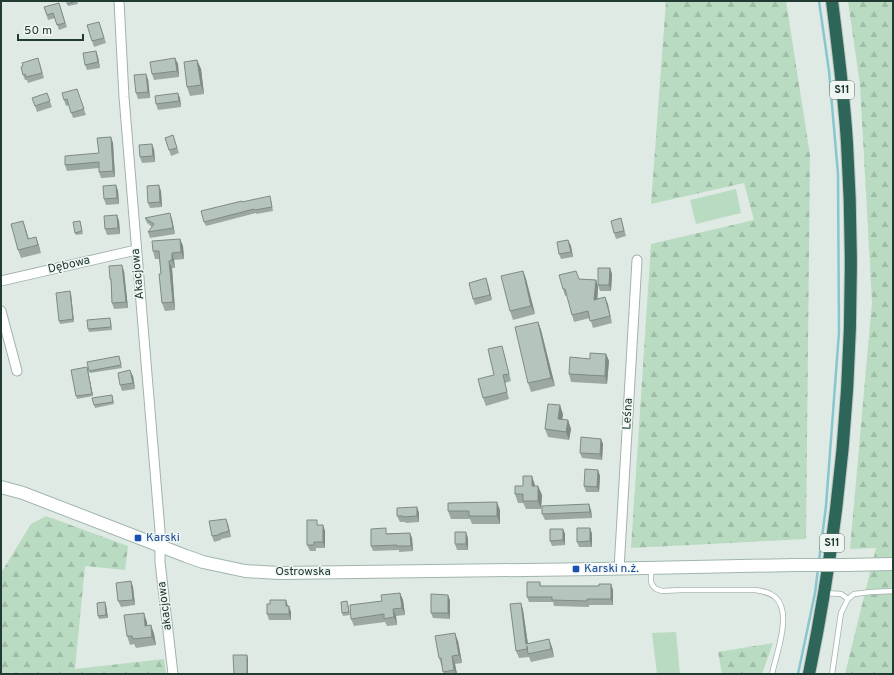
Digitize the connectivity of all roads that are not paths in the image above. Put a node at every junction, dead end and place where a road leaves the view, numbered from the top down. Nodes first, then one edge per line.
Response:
1 (119, 1) edge
2 (832, 1) edge
3 (136, 250) junction
4 (637, 260) dead end
5 (1, 281) edge
6 (1, 311) edge
7 (17, 371) dead end
8 (1, 487) edge
9 (160, 547) junction
10 (893, 564) edge
11 (651, 568) junction
12 (619, 569) junction
13 (893, 591) edge
14 (824, 593) junction
15 (848, 599) junction
16 (172, 670) edge
17 (772, 674) edge
18 (809, 674) edge
19 (832, 674) edge

1 - 3 street, Akacjowa
2 - 14 highway, S11
3 - 5 street, Dębowa
3 - 9 street, Akacjowa
4 - 12 street, Leśna
6 - 7 street
8 - 9 street, Ostrowska
9 - 12 street, Ostrowska
9 - 16 street, akacjowa
10 - 11 street, Ostrowska, bridge
11 - 12 street, Ostrowska
11 - 17 lane
13 - 15 lane
14 - 15 lane
14 - 18 highway, S11
15 - 19 lane

